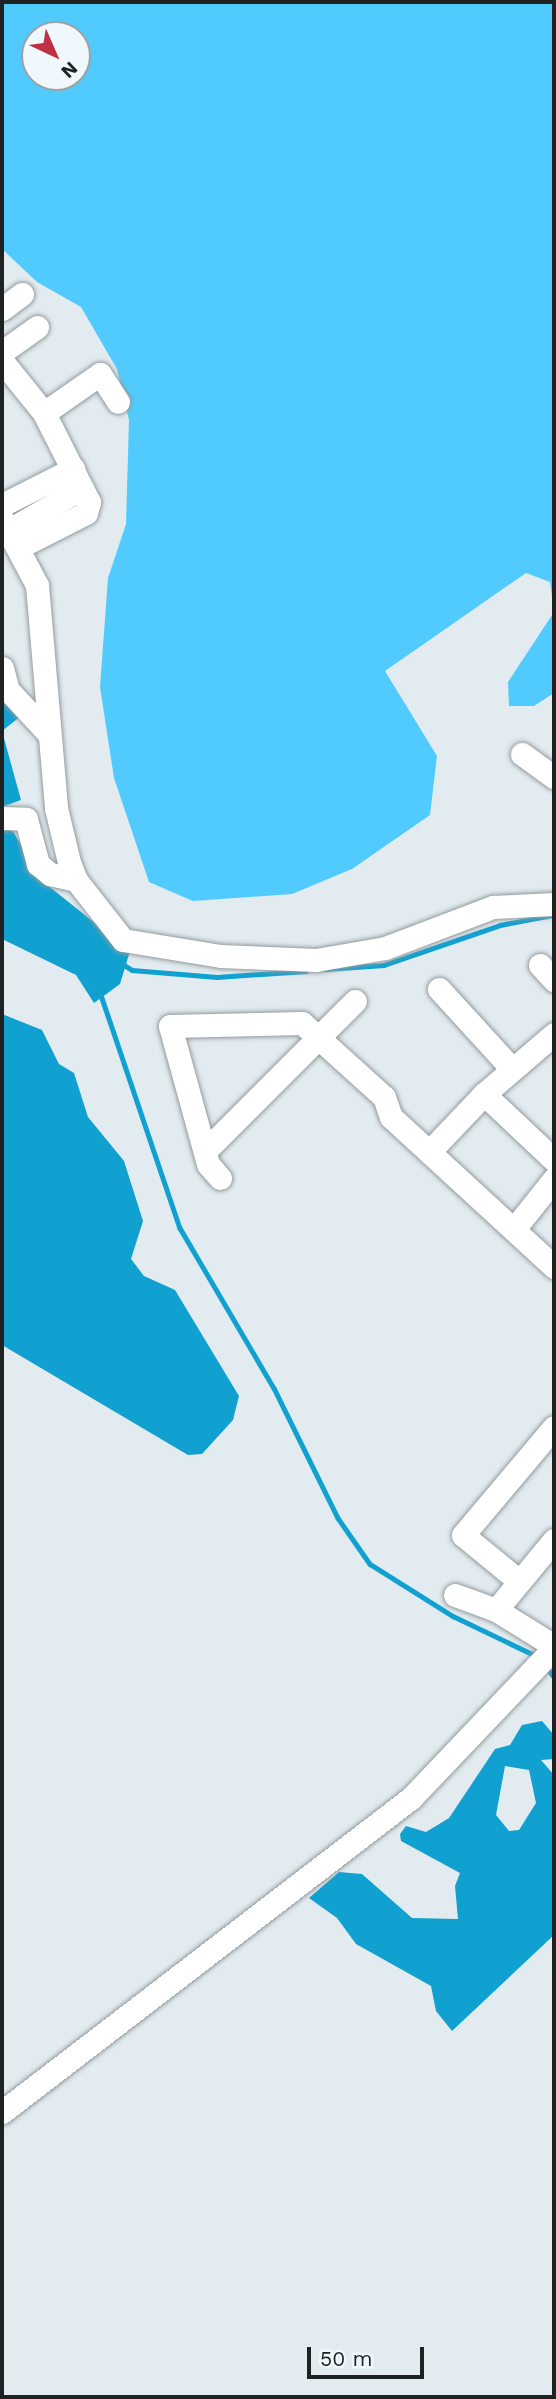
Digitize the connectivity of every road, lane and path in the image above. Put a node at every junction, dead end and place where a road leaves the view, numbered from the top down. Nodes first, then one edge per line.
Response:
1 (23, 294) dead end
2 (2, 309) edge
3 (37, 327) dead end
4 (2, 352) edge
5 (2, 360) edge
6 (118, 402) dead end
7 (44, 413) junction
8 (77, 479) junction
9 (2, 505) edge
10 (10, 532) edge
11 (2, 668) edge
12 (49, 734) junction
13 (522, 754) dead end
14 (554, 777) edge
15 (6, 816) edge
16 (76, 880) junction
17 (554, 904) edge
18 (439, 989) dead end
19 (355, 1001) dead end
20 (554, 1034) edge
21 (320, 1039) junction
22 (512, 1069) junction
23 (484, 1094) junction
24 (205, 1152) junction
25 (429, 1152) junction
26 (554, 1160) edge
27 (220, 1178) dead end
28 (554, 1179) edge
29 (514, 1229) junction
30 (554, 1267) edge
31 (554, 1427) edge
32 (554, 1540) edge
33 (519, 1581) junction
34 (456, 1595) dead end
35 (496, 1610) junction
36 (547, 1654) edge
37 (2, 2112) edge

1 - 2 street
3 - 4 street
5 - 7 street
6 - 7 street
7 - 8 street
8 - 9 street
8 - 10 street
10 - 12 street
11 - 12 street
12 - 16 street
13 - 14 street
15 - 16 street
16 - 17 street
18 - 22 street
19 - 21 street
20 - 22 street
21 - 24 street
21 - 24 street
21 - 25 street
22 - 23 street
23 - 25 street
23 - 26 street
24 - 27 street
25 - 29 street
28 - 29 street
29 - 30 street
31 - 33 street
32 - 33 street
33 - 35 street
34 - 35 street
35 - 36 street
36 - 37 street

